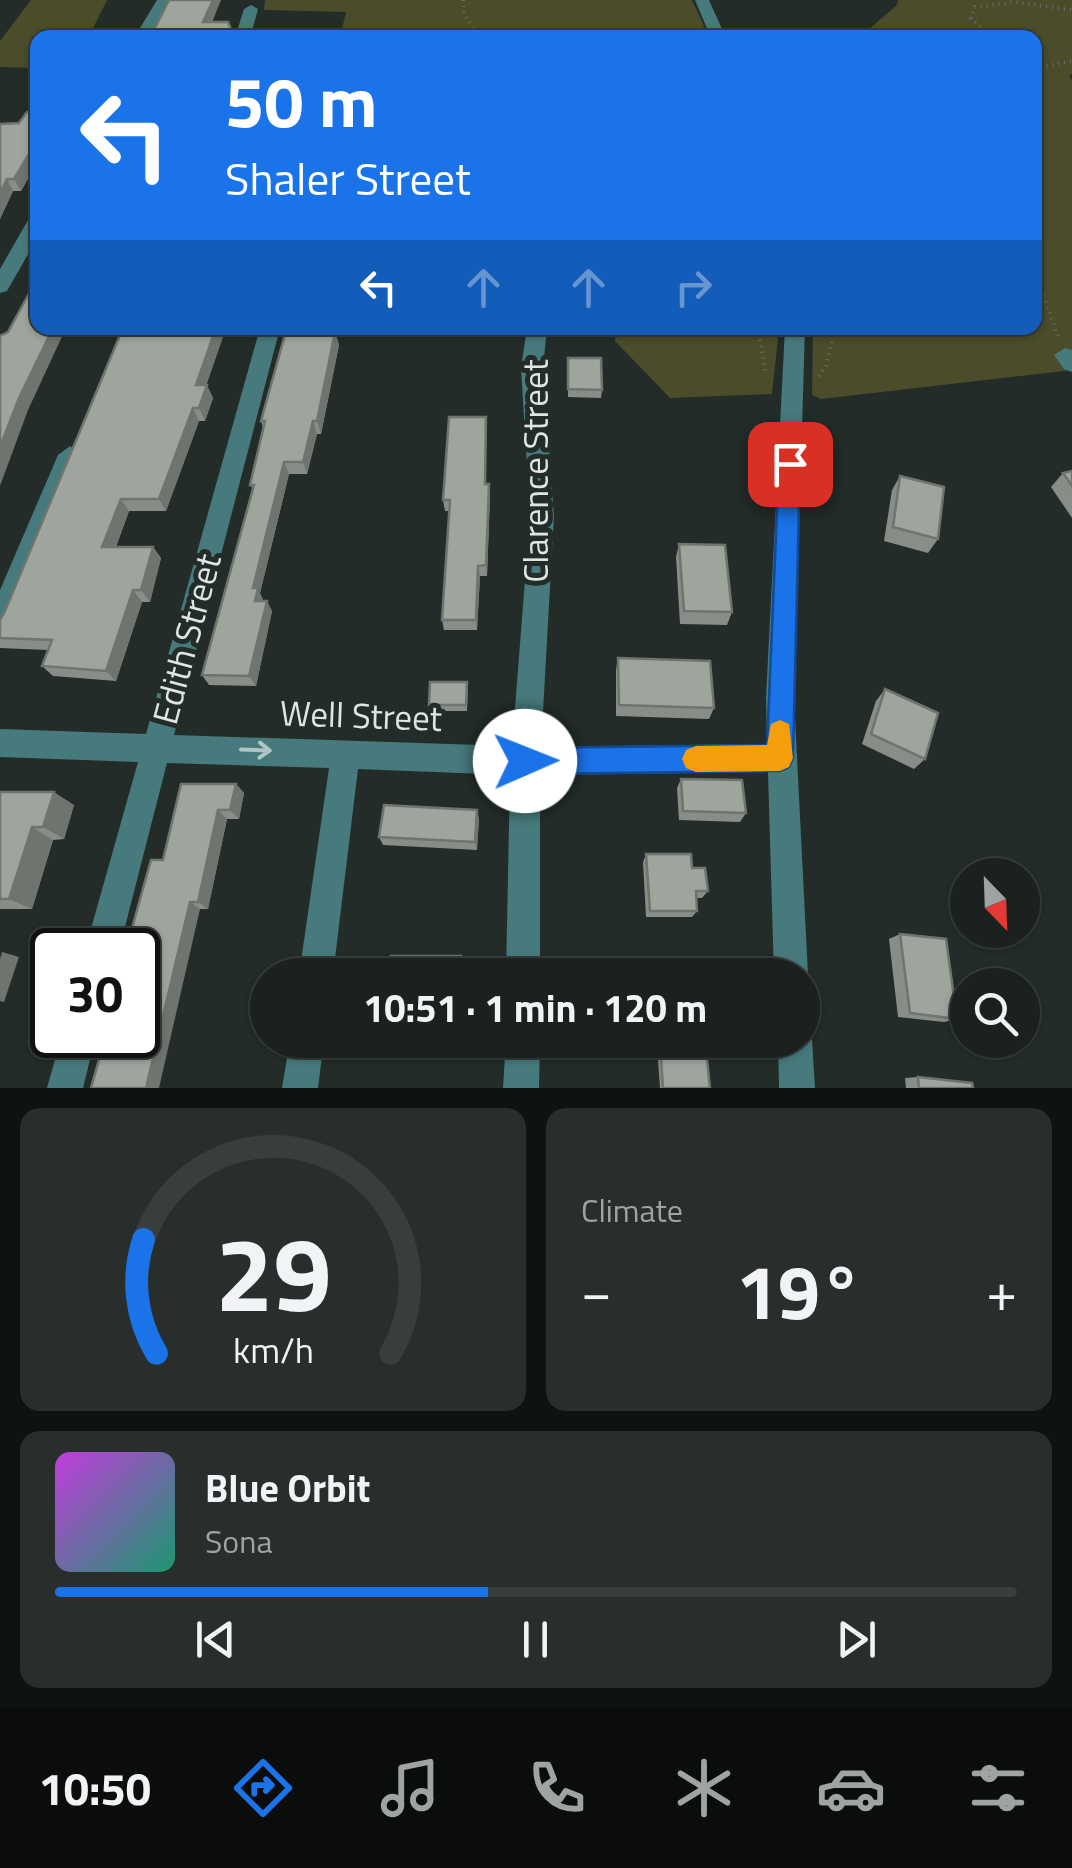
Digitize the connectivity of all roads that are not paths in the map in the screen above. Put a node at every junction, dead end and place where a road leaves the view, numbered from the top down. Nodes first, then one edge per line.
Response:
1 (164, 0) edge
2 (702, 0) edge
3 (252, 9) dead end
4 (146, 30) edge
5 (245, 30) edge
6 (715, 30) edge
7 (30, 232) edge
8 (0, 286) edge
9 (268, 335) edge
10 (536, 335) edge
11 (795, 335) edge
12 (78, 438) edge
13 (0, 620) edge
14 (0, 743) edge
15 (158, 747) junction
16 (346, 752) junction
17 (780, 758) junction
18 (525, 761) junction
19 (108, 928) edge
20 (318, 958) edge
21 (523, 958) edge
22 (790, 958) edge
23 (72, 1058) edge
24 (304, 1058) edge
25 (522, 1058) edge
26 (796, 1058) edge
27 (64, 1088) edge
28 (300, 1088) edge
29 (522, 1088) edge
30 (797, 1088) edge

1 - 4 street
2 - 6 street
3 - 5 street
7 - 8 street
9 - 15 street, Edith Street
10 - 18 street, Clarence Street
11 - 17 street
12 - 13 street
14 - 15 street, Well Street
15 -> 16 street, Well Street
15 - 19 street, Edith Street
16 - 18 street, Well Street
16 - 20 street
17 - 18 street, Well Street
17 - 22 street
18 - 21 street, Clarence Street
23 - 27 street
24 - 28 street
25 - 29 street
26 - 30 street

